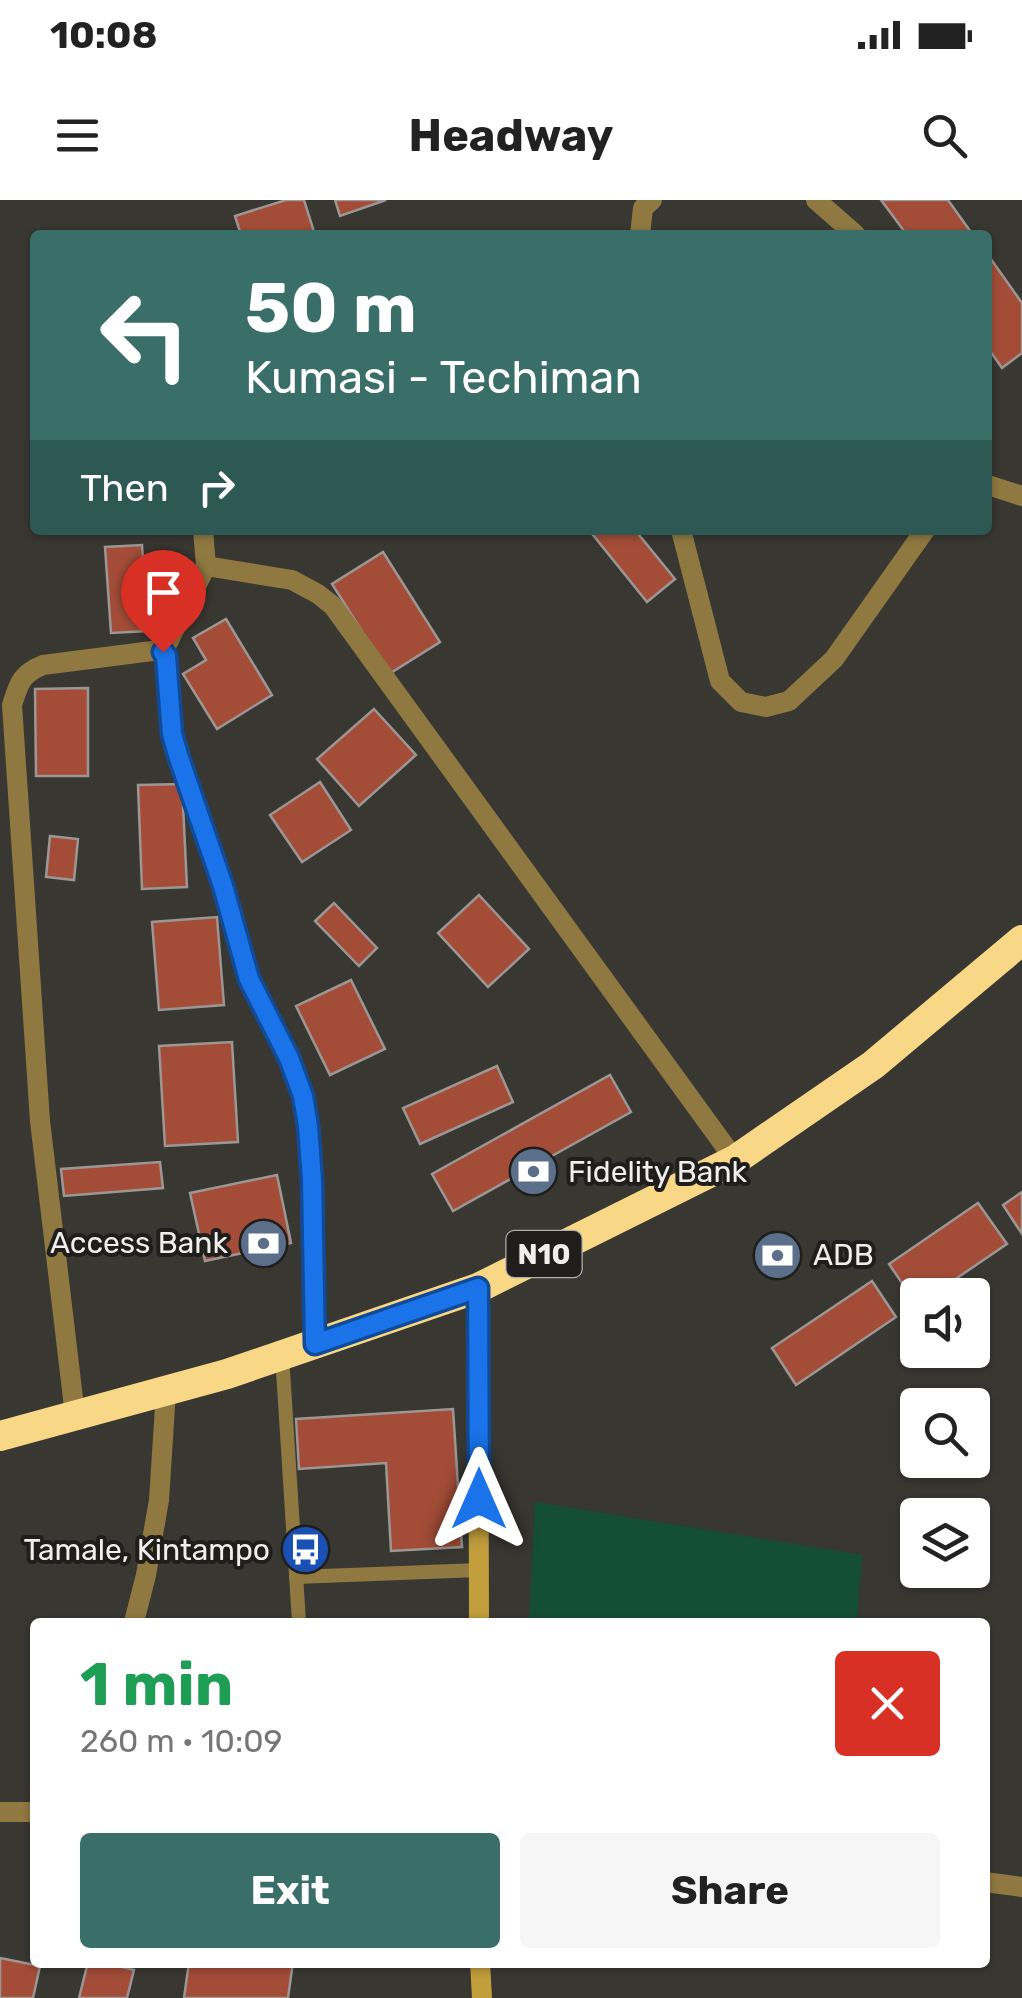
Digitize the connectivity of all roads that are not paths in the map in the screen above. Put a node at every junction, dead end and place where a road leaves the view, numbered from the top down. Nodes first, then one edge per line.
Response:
1 (652, 200) edge
2 (816, 200) edge
3 (641, 230) edge
4 (850, 230) edge
5 (992, 486) edge
6 (1022, 496) edge
7 (203, 535) edge
8 (682, 535) edge
9 (921, 535) edge
10 (206, 566) junction
11 (163, 652) junction
12 (1022, 940) edge
13 (735, 1160) junction
14 (478, 1288) junction
15 (315, 1344) junction
16 (282, 1355) junction
17 (166, 1391) junction
18 (74, 1416) junction
19 (0, 1436) edge
20 (479, 1570) junction
21 (296, 1577) junction
22 (135, 1618) edge
23 (299, 1618) edge
24 (479, 1618) edge
25 (0, 1812) edge
26 (30, 1812) edge
27 (990, 1883) edge
28 (1022, 1887) edge
29 (480, 1968) edge
30 (482, 1998) edge

1 - 3 street
2 - 4 street
5 - 6 street
7 - 10 street
8 - 9 street
10 - 11 street
10 - 13 street
11 - 15 street
11 - 18 street
12 - 13 highway, N10
13 - 14 highway, N10
14 - 15 highway, N10
14 - 20 street
15 - 16 highway, N10
16 - 17 highway, N10
16 - 21 lane
17 - 18 highway, N10
17 - 22 street
18 - 19 highway, N10
20 - 21 lane
20 - 24 street
21 - 23 lane
25 - 26 street
27 - 28 street
29 - 30 street

